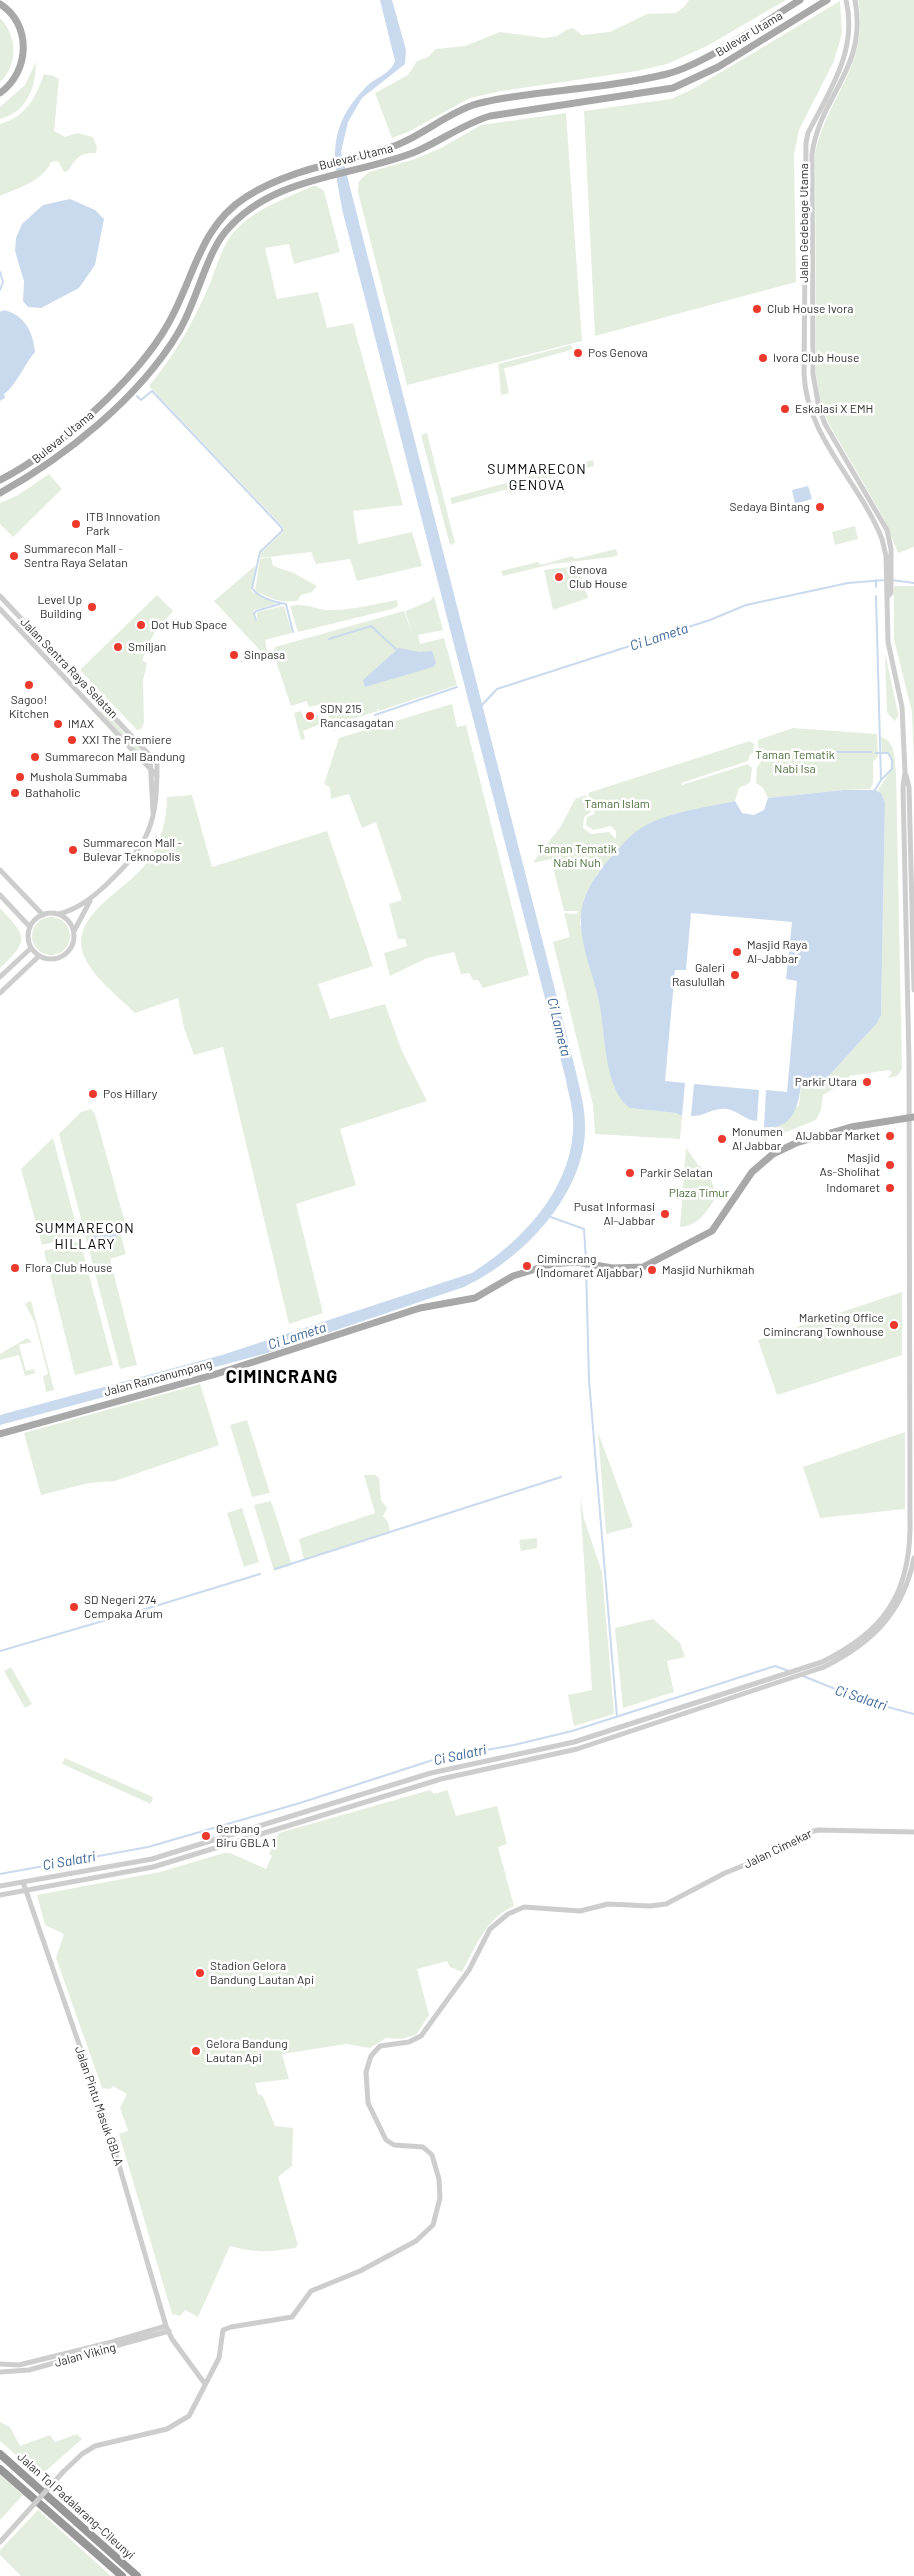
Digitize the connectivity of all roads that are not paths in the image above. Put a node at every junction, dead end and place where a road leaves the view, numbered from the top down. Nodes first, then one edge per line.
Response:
1 (800, 0) edge
2 (827, 0) edge
3 (846, 0) edge
4 (855, 0) edge
5 (1, 3) edge
6 (711, 54) junction
7 (718, 66) junction
8 (0, 93) edge
9 (430, 129) junction
10 (436, 142) junction
11 (804, 154) junction
12 (812, 154) junction
13 (243, 199) junction
14 (250, 209) junction
15 (181, 298) junction
16 (193, 305) junction
17 (804, 338) junction
18 (812, 338) junction
19 (126, 378) junction
20 (136, 388) junction
21 (0, 480) edge
22 (0, 493) edge
23 (867, 496) junction
24 (861, 500) junction
25 (882, 538) junction
26 (889, 538) junction
27 (888, 555) junction
28 (0, 596) edge
29 (0, 609) edge
30 (150, 755) junction
31 (150, 769) junction
32 (905, 772) junction
33 (157, 776) junction
34 (153, 812) junction
35 (0, 870) edge
36 (0, 895) edge
37 (92, 898) junction
38 (59, 914) junction
39 (43, 915) junction
40 (30, 927) junction
41 (74, 932) junction
42 (31, 948) junction
43 (39, 956) junction
44 (0, 977) edge
45 (914, 990) edge
46 (0, 993) edge
47 (912, 1117) edge
48 (0, 1434) edge
49 (912, 1446) edge
50 (914, 1558) edge
51 (789, 1675) junction
52 (914, 1832) edge
53 (23, 1882) junction
54 (0, 1886) edge
55 (26, 1891) junction
56 (0, 1895) edge
57 (168, 2328) junction
58 (0, 2364) edge
59 (0, 2372) edge
60 (205, 2384) junction
61 (0, 2454) edge
62 (0, 2469) edge
63 (0, 2542) edge
64 (122, 2576) edge
65 (137, 2576) edge

1 - 6 main road, Bulevar Utama
2 - 7 main road, Bulevar Utama
3 - 11 street, Jalan Gedebage Utama
4 - 12 street, Jalan Gedebage Utama
5 - 8 main road
6 - 7 main road
6 - 9 main road, Bulevar Utama
7 - 10 main road, Bulevar Utama
9 - 10 main road
9 - 13 main road, Bulevar Utama
10 - 14 main road, Bulevar Utama
11 - 12 street
11 - 17 street, Jalan Gedebage Utama
12 - 18 street, Jalan Gedebage Utama
13 - 14 main road
13 - 15 main road, Bulevar Utama
14 - 16 main road, Bulevar Utama
15 - 16 main road
15 - 19 main road, Bulevar Utama
16 - 20 main road, Bulevar Utama
17 - 18 street
17 - 24 street, Jalan Gedebage Utama
18 - 23 street, Jalan Gedebage Utama
19 - 20 main road
19 - 21 main road, Bulevar Utama
20 - 22 main road, Bulevar Utama
23 - 24 street
23 - 26 street, Jalan Gedebage Utama
24 - 25 street, Jalan Gedebage Utama
25 - 26 street
25 - 27 street, Jalan Gedebage Utama
26 - 27 street, Jalan Gedebage Utama
27 - 32 street
28 - 30 street, Jalan Sentra Raya Selatan
29 - 31 street, Jalan Sentra Raya Selatan
30 - 31 street
30 - 33 street, Jalan Sentra Raya Selatan
31 - 33 street, Jalan Sentra Raya Selatan
31 - 34 street
32 - 45 street
32 - 47 street
33 - 34 street
34 - 37 street
35 - 39 street
36 - 40 street
37 - 38 street
37 - 41 street
38 - 39 street
38 - 41 street
39 - 40 street
40 - 42 street
41 - 43 street
42 - 43 street
42 - 44 street
43 - 46 street
47 - 48 main road, Jalan Rancanumpang
47 - 49 street
49 - 51 street
50 - 51 street
51 - 53 street
51 - 55 street
52 - 60 street, Jalan Cimekar
53 - 54 street
53 - 55 street, Jalan Pintu Masuk GBLA
55 - 56 street
55 - 57 street, Jalan Pintu Masuk GBLA
57 - 58 street, Jalan Viking
57 - 59 street, Jalan Viking
57 - 60 street, Jalan Pintu Masuk GBLA
60 - 63 street, bridge
61 - 65 highway, Jalan Tol Padalarang–Cileunyi
62 - 64 highway, Jalan Tol Padalarang–Cileunyi

